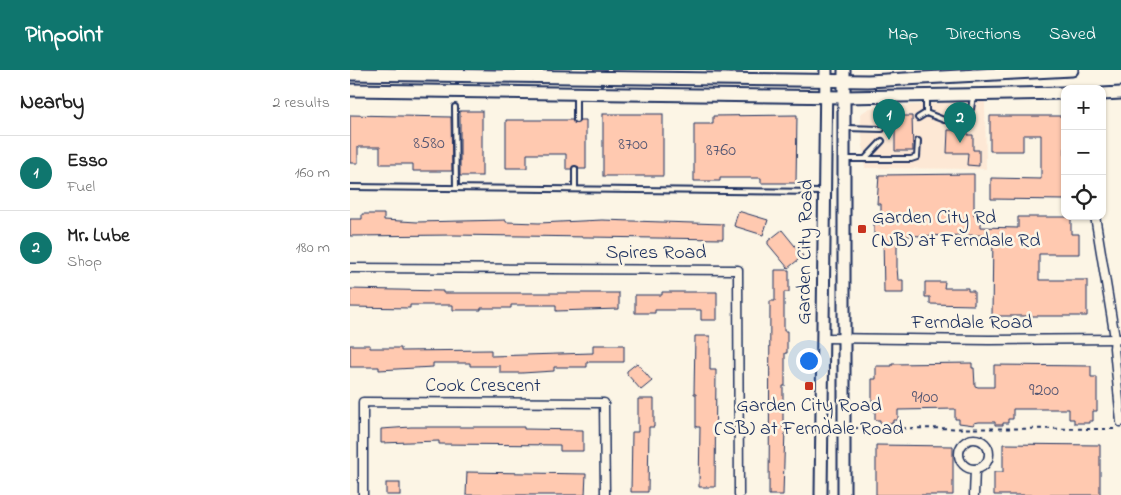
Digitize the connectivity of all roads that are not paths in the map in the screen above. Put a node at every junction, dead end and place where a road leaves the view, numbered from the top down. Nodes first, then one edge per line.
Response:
1 (1072, 70) edge
2 (496, 73) edge
3 (535, 73) edge
4 (350, 74) edge
5 (678, 74) edge
6 (826, 75) edge
7 (844, 75) edge
8 (350, 90) edge
9 (576, 92) junction
10 (1061, 93) edge
11 (1106, 94) edge
12 (1121, 94) edge
13 (973, 95) junction
14 (926, 96) junction
15 (826, 97) junction
16 (844, 97) junction
17 (883, 97) junction
18 (456, 107) dead end
19 (926, 113) junction
20 (882, 118) dead end
21 (918, 118) dead end
22 (576, 120) dead end
23 (844, 128) junction
24 (882, 129) dead end
25 (882, 141) dead end
26 (918, 141) dead end
27 (844, 159) junction
28 (865, 159) junction
29 (575, 169) dead end
30 (350, 187) edge
31 (456, 188) junction
32 (575, 189) junction
33 (825, 192) junction
34 (1096, 220) edge
35 (350, 268) edge
36 (823, 338) junction
37 (1118, 338) edge
38 (844, 339) junction
39 (1121, 422) edge
40 (975, 469) dead end
41 (363, 495) edge
42 (605, 495) edge
43 (739, 495) edge
44 (821, 495) edge
45 (844, 495) edge
46 (974, 495) edge

1 - 7 main road
2 - 3 main road
2 - 4 main road
3 - 5 main road
5 - 6 main road
6 - 7 main road
6 - 15 main road, Garden City Road
7 - 16 main road, Garden City Road
8 - 9 main road
9 - 15 main road
9 - 22 lane
10 - 13 main road
11 - 12 main road
13 - 14 main road
13 - 19 lane
14 - 17 main road
14 - 19 lane
15 - 16 main road
15 - 33 main road, Garden City Road
16 - 17 main road
16 - 23 main road, Garden City Road
17 - 20 lane
18 - 31 lane
19 - 21 lane
23 - 24 lane
23 - 27 main road, Garden City Road
25 - 28 lane
26 - 28 lane
27 - 28 lane
27 - 38 main road, Garden City Road
29 - 32 lane
30 - 31 lane
31 - 32 lane
32 - 33 lane
33 - 36 main road, Garden City Road
34 - 37 street
35 - 43 street, Spires Road
36 - 38 street, Ferndale Road
36 - 44 main road, Garden City Road
37 - 38 street, Ferndale Road
37 - 39 street
38 - 45 main road, Garden City Road
40 - 46 street
41 - 42 street, Cook Crescent

